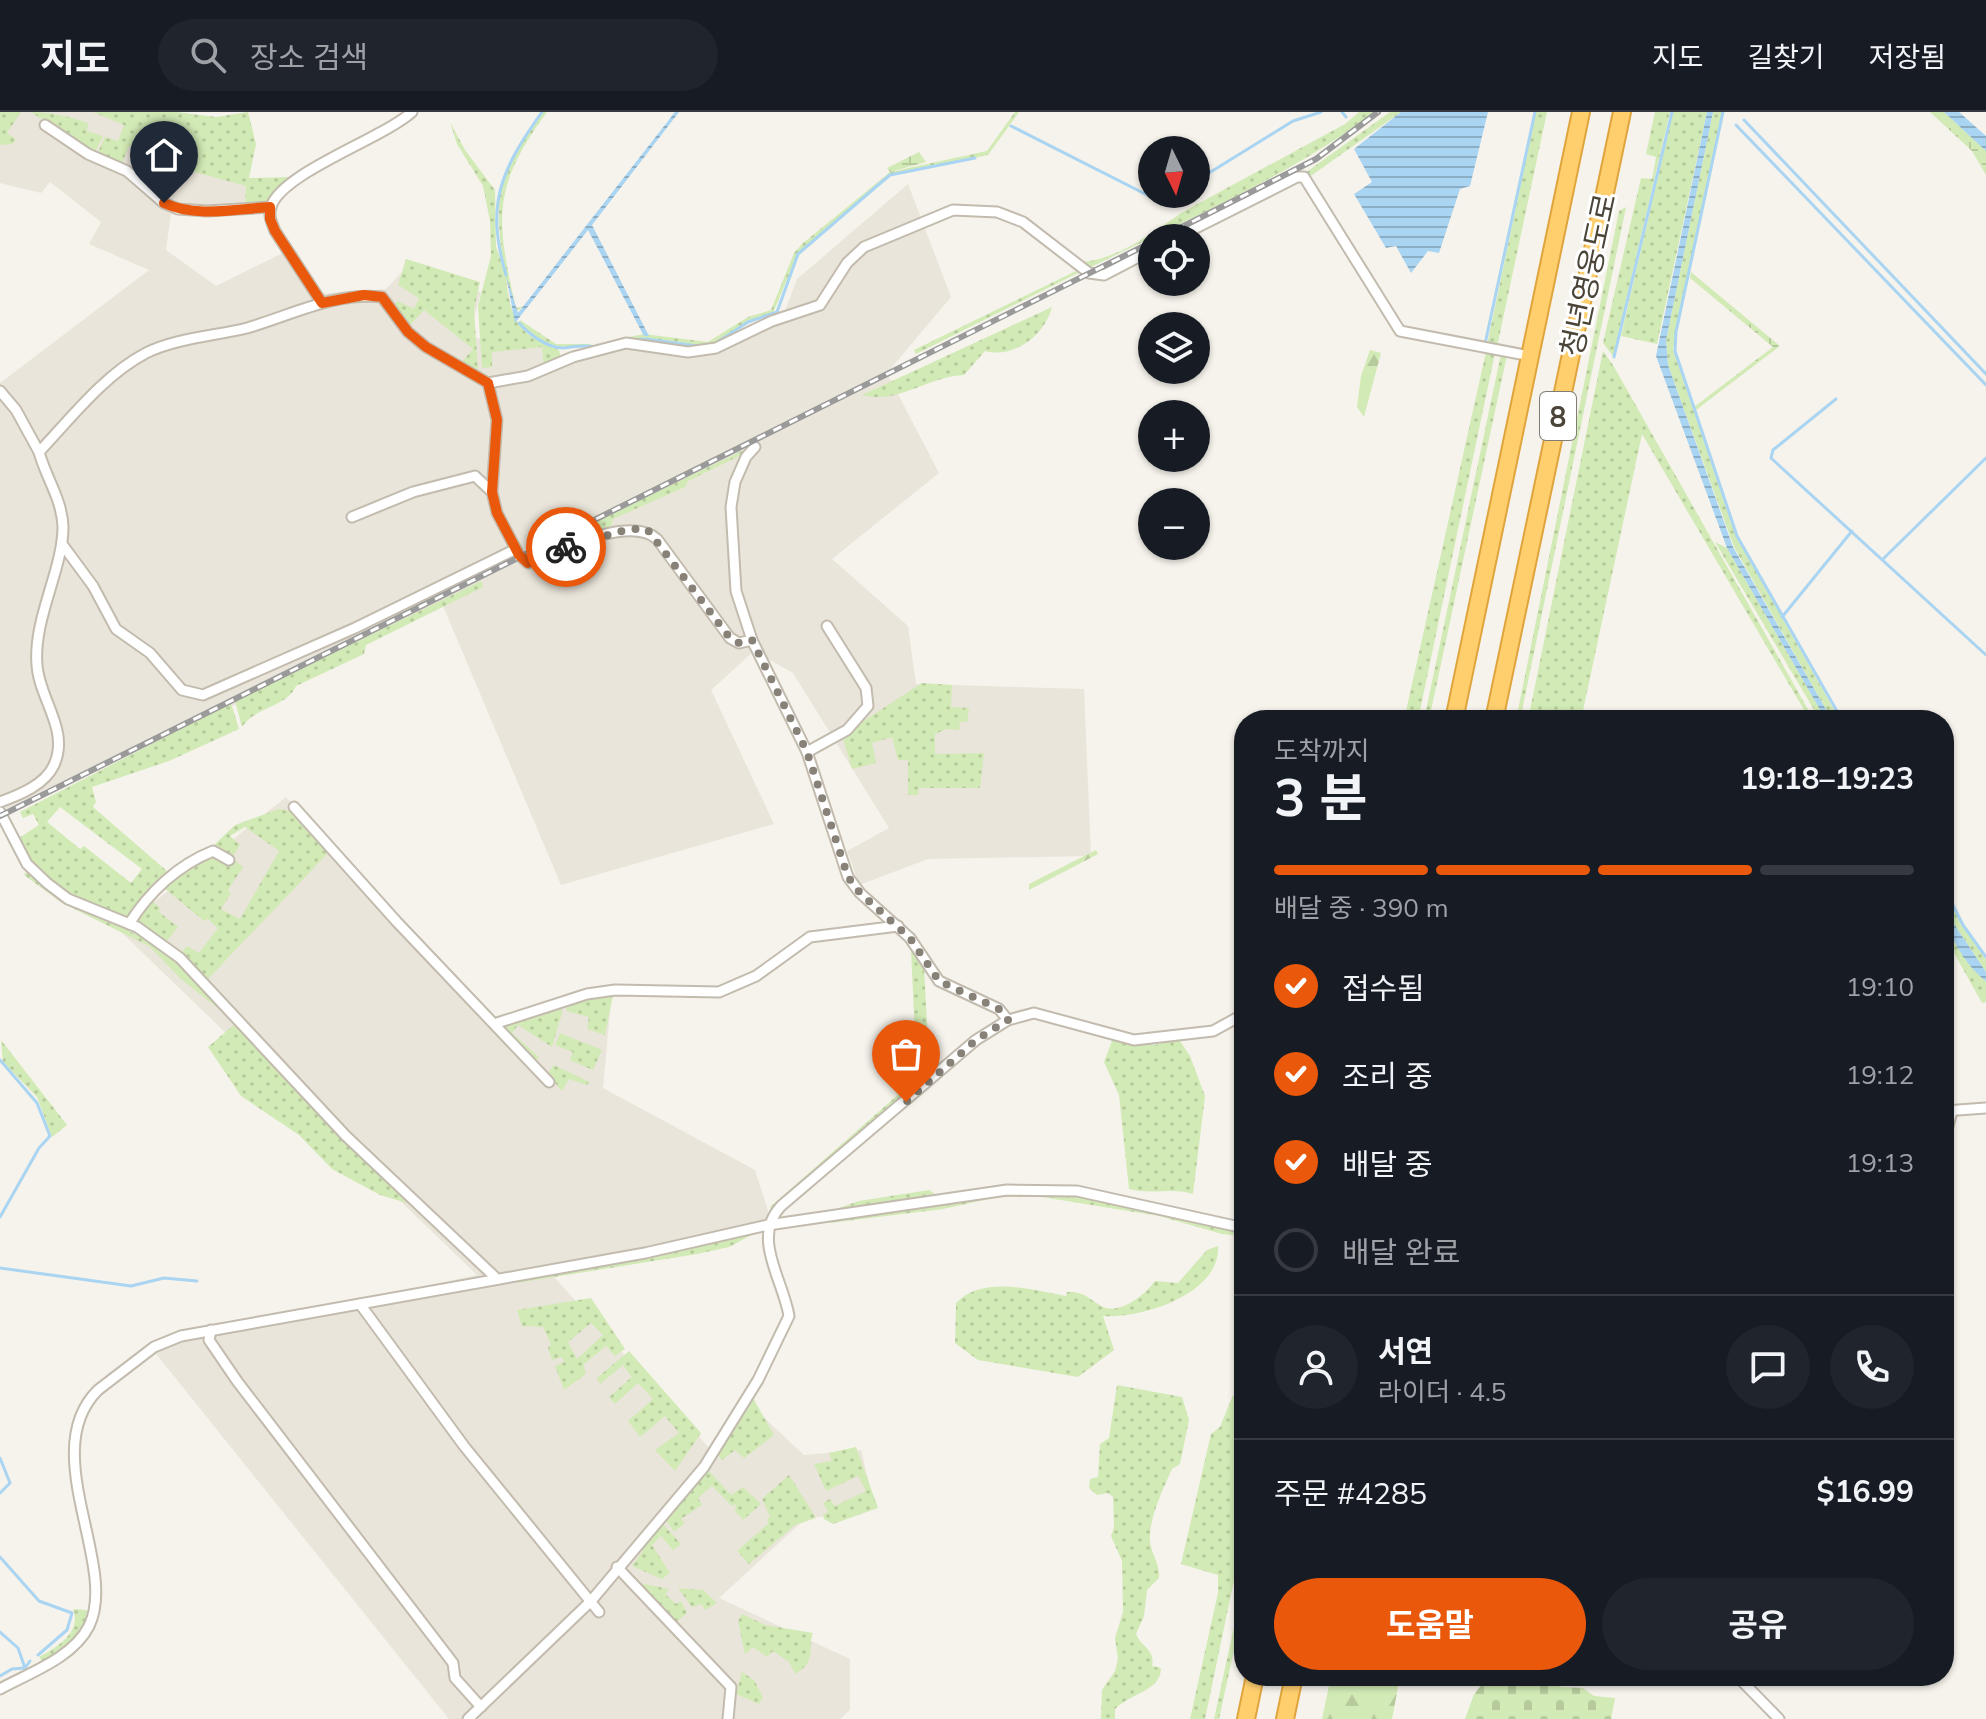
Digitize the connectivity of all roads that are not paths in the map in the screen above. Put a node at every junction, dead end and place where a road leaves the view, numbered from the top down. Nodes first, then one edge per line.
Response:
1 (412, 112) edge
2 (1581, 112) edge
3 (1622, 112) edge
4 (45, 125) dead end
5 (270, 207) junction
6 (1204, 224) edge
7 (1138, 257) edge
8 (322, 303) junction
9 (1530, 356) junction
10 (488, 383) junction
11 (0, 391) edge
12 (755, 447) dead end
13 (39, 452) junction
14 (492, 492) junction
15 (352, 517) dead end
16 (62, 544) junction
17 (516, 549) junction
18 (827, 626) dead end
19 (752, 640) junction
20 (1456, 710) edge
21 (1496, 710) edge
22 (807, 752) junction
23 (0, 802) edge
24 (294, 807) dead end
25 (0, 812) edge
26 (229, 860) dead end
27 (129, 924) junction
28 (898, 926) junction
29 (1234, 1019) edge
30 (1008, 1020) junction
31 (497, 1023) junction
32 (549, 1082) dead end
33 (1986, 1108) edge
34 (1954, 1111) edge
35 (768, 1225) junction
36 (1234, 1226) edge
37 (495, 1277) junction
38 (360, 1304) junction
39 (211, 1330) junction
40 (617, 1567) junction
41 (591, 1601) junction
42 (599, 1612) dead end
43 (1253, 1686) edge
44 (1292, 1686) edge
45 (1747, 1686) edge
46 (0, 1689) edge
47 (481, 1707) junction
48 (468, 1719) edge
49 (728, 1719) edge
50 (1246, 1719) edge
51 (1285, 1719) edge
52 (1779, 1719) edge

1 - 5 street
2 - 9 highway, 청년영웅도로 / 8
3 - 21 highway, 청년영웅도로 / 8
4 - 5 street
5 - 8 street
6 - 9 street
7 - 10 street
8 - 10 street
8 - 13 street
9 - 20 highway, 청년영웅도로 / 8
10 - 14 street
11 - 13 street
12 - 19 street
13 - 16 street
14 - 15 street
14 - 17 street
16 - 17 street
16 - 23 street
17 - 19 street
18 - 22 street
19 - 22 street
22 - 28 street
24 - 31 street
25 - 27 street
26 - 27 street
27 - 37 street
28 - 30 street
28 - 31 street
29 - 30 street
30 - 35 street
31 - 32 street
33 - 34 street
35 - 36 street
35 - 37 street
35 - 40 street
37 - 38 street
38 - 39 street
38 - 41 street
39 - 46 street
39 - 47 street
40 - 41 street
40 - 49 street
41 - 42 street
41 - 47 street
43 - 50 highway
44 - 51 highway
45 - 52 street
47 - 48 street

